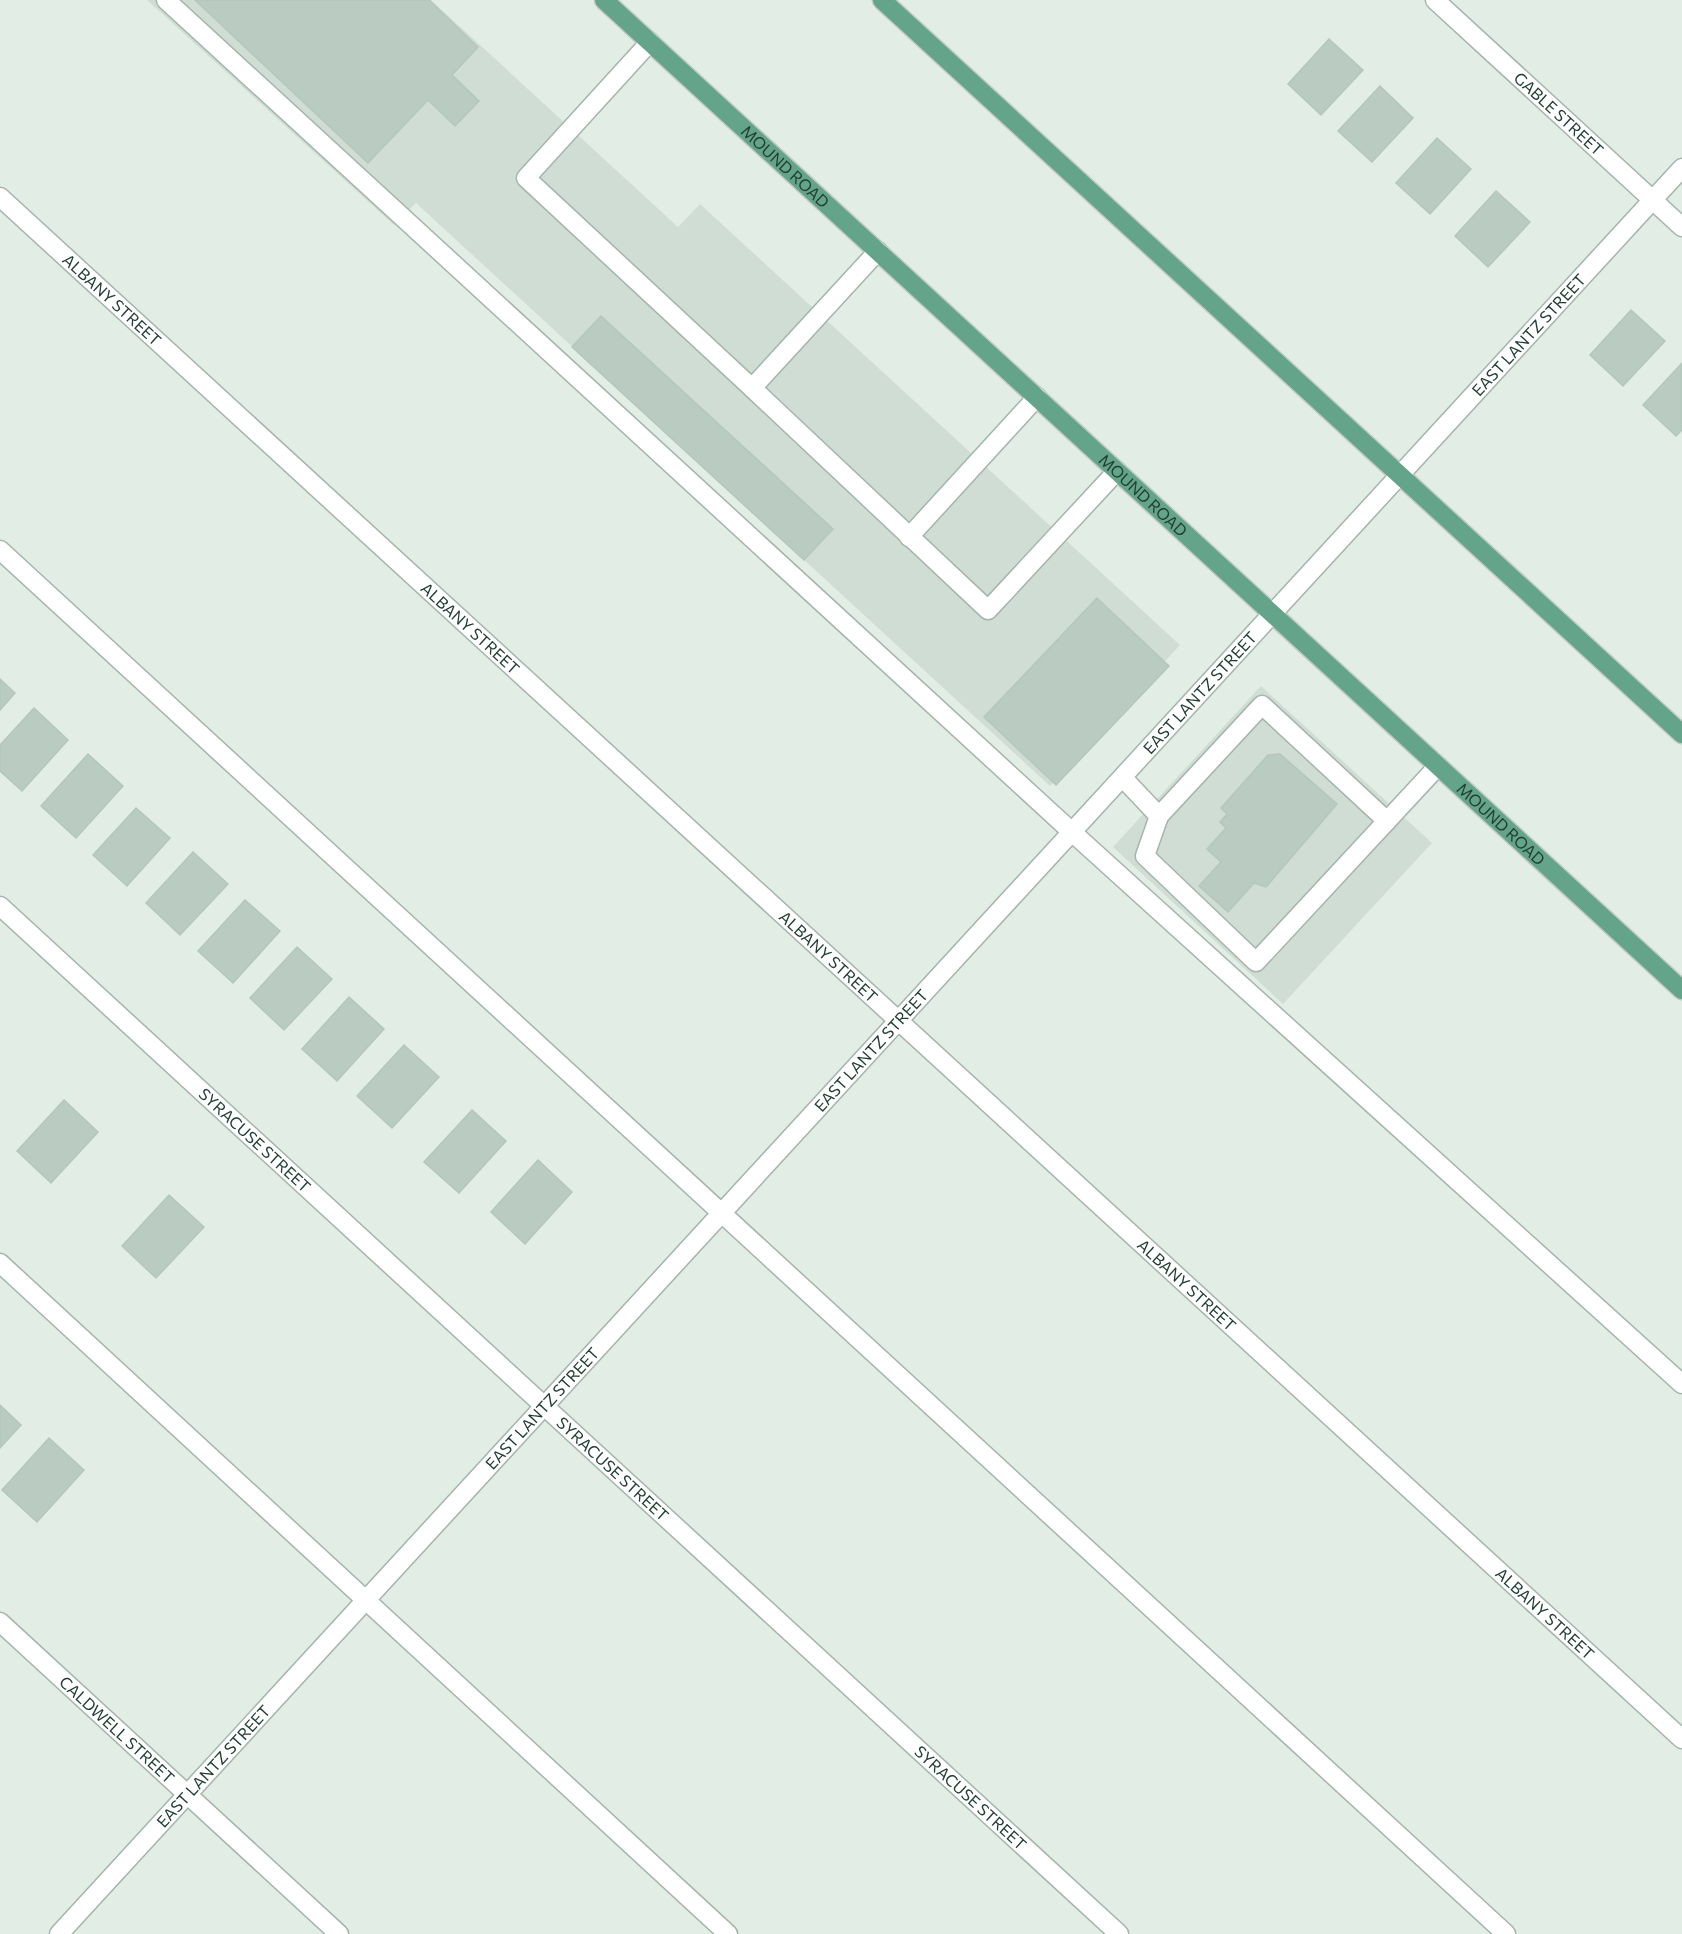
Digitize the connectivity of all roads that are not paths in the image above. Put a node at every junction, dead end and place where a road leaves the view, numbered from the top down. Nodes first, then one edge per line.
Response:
1 (166, 0) edge
2 (604, 0) edge
3 (882, 0) edge
4 (1435, 0) edge
5 (650, 42) junction
6 (1682, 168) edge
7 (0, 197) edge
8 (1653, 200) junction
9 (1682, 227) edge
10 (878, 251) junction
11 (752, 388) junction
12 (1037, 397) junction
13 (1117, 471) junction
14 (1401, 476) junction
15 (909, 537) junction
16 (0, 550) edge
17 (1274, 615) junction
18 (1682, 734) edge
19 (1438, 766) junction
20 (1123, 778) junction
21 (1159, 816) junction
22 (1387, 821) junction
23 (1073, 833) junction
24 (0, 906) edge
25 (1682, 990) edge
26 (900, 1022) junction
27 (721, 1215) junction
28 (0, 1263) edge
29 (1682, 1384) edge
30 (544, 1407) junction
31 (365, 1602) junction
32 (0, 1622) edge
33 (1682, 1739) edge
34 (187, 1794) junction
35 (59, 1934) edge
36 (339, 1934) edge
37 (728, 1934) edge
38 (1119, 1934) edge
39 (1506, 1934) edge

1 - 23 street
2 - 5 main road, MOUND ROAD
3 - 14 main road
4 - 8 street, GABLE STREET
5 - 10 main road, MOUND ROAD
5 - 11 street
6 - 8 street, EAST LANTZ STREET
7 - 26 street, ALBANY STREET
8 - 9 street, GABLE STREET
8 - 14 street, EAST LANTZ STREET
10 - 11 street
10 - 12 main road, MOUND ROAD
11 - 15 street
12 - 13 main road, MOUND ROAD
12 - 15 street
13 - 15 street
13 - 17 main road, MOUND ROAD
14 - 17 street, EAST LANTZ STREET
14 - 18 main road
16 - 27 street
17 - 19 main road, MOUND ROAD
17 - 20 street, EAST LANTZ STREET
19 - 22 street
19 - 25 main road, MOUND ROAD
20 - 21 street
20 - 23 street, EAST LANTZ STREET
21 - 22 street
21 - 22 street
23 - 26 street, EAST LANTZ STREET
23 - 29 street
24 - 30 street, SYRACUSE STREET
26 - 27 street, EAST LANTZ STREET
26 - 33 street, ALBANY STREET
27 - 30 street, EAST LANTZ STREET
27 - 39 street
28 - 31 street
30 - 31 street, EAST LANTZ STREET
30 - 38 street, SYRACUSE STREET
31 - 34 street, EAST LANTZ STREET
31 - 37 street
32 - 34 street, CALDWELL STREET
34 - 35 street, EAST LANTZ STREET
34 - 36 street, CALDWELL STREET

